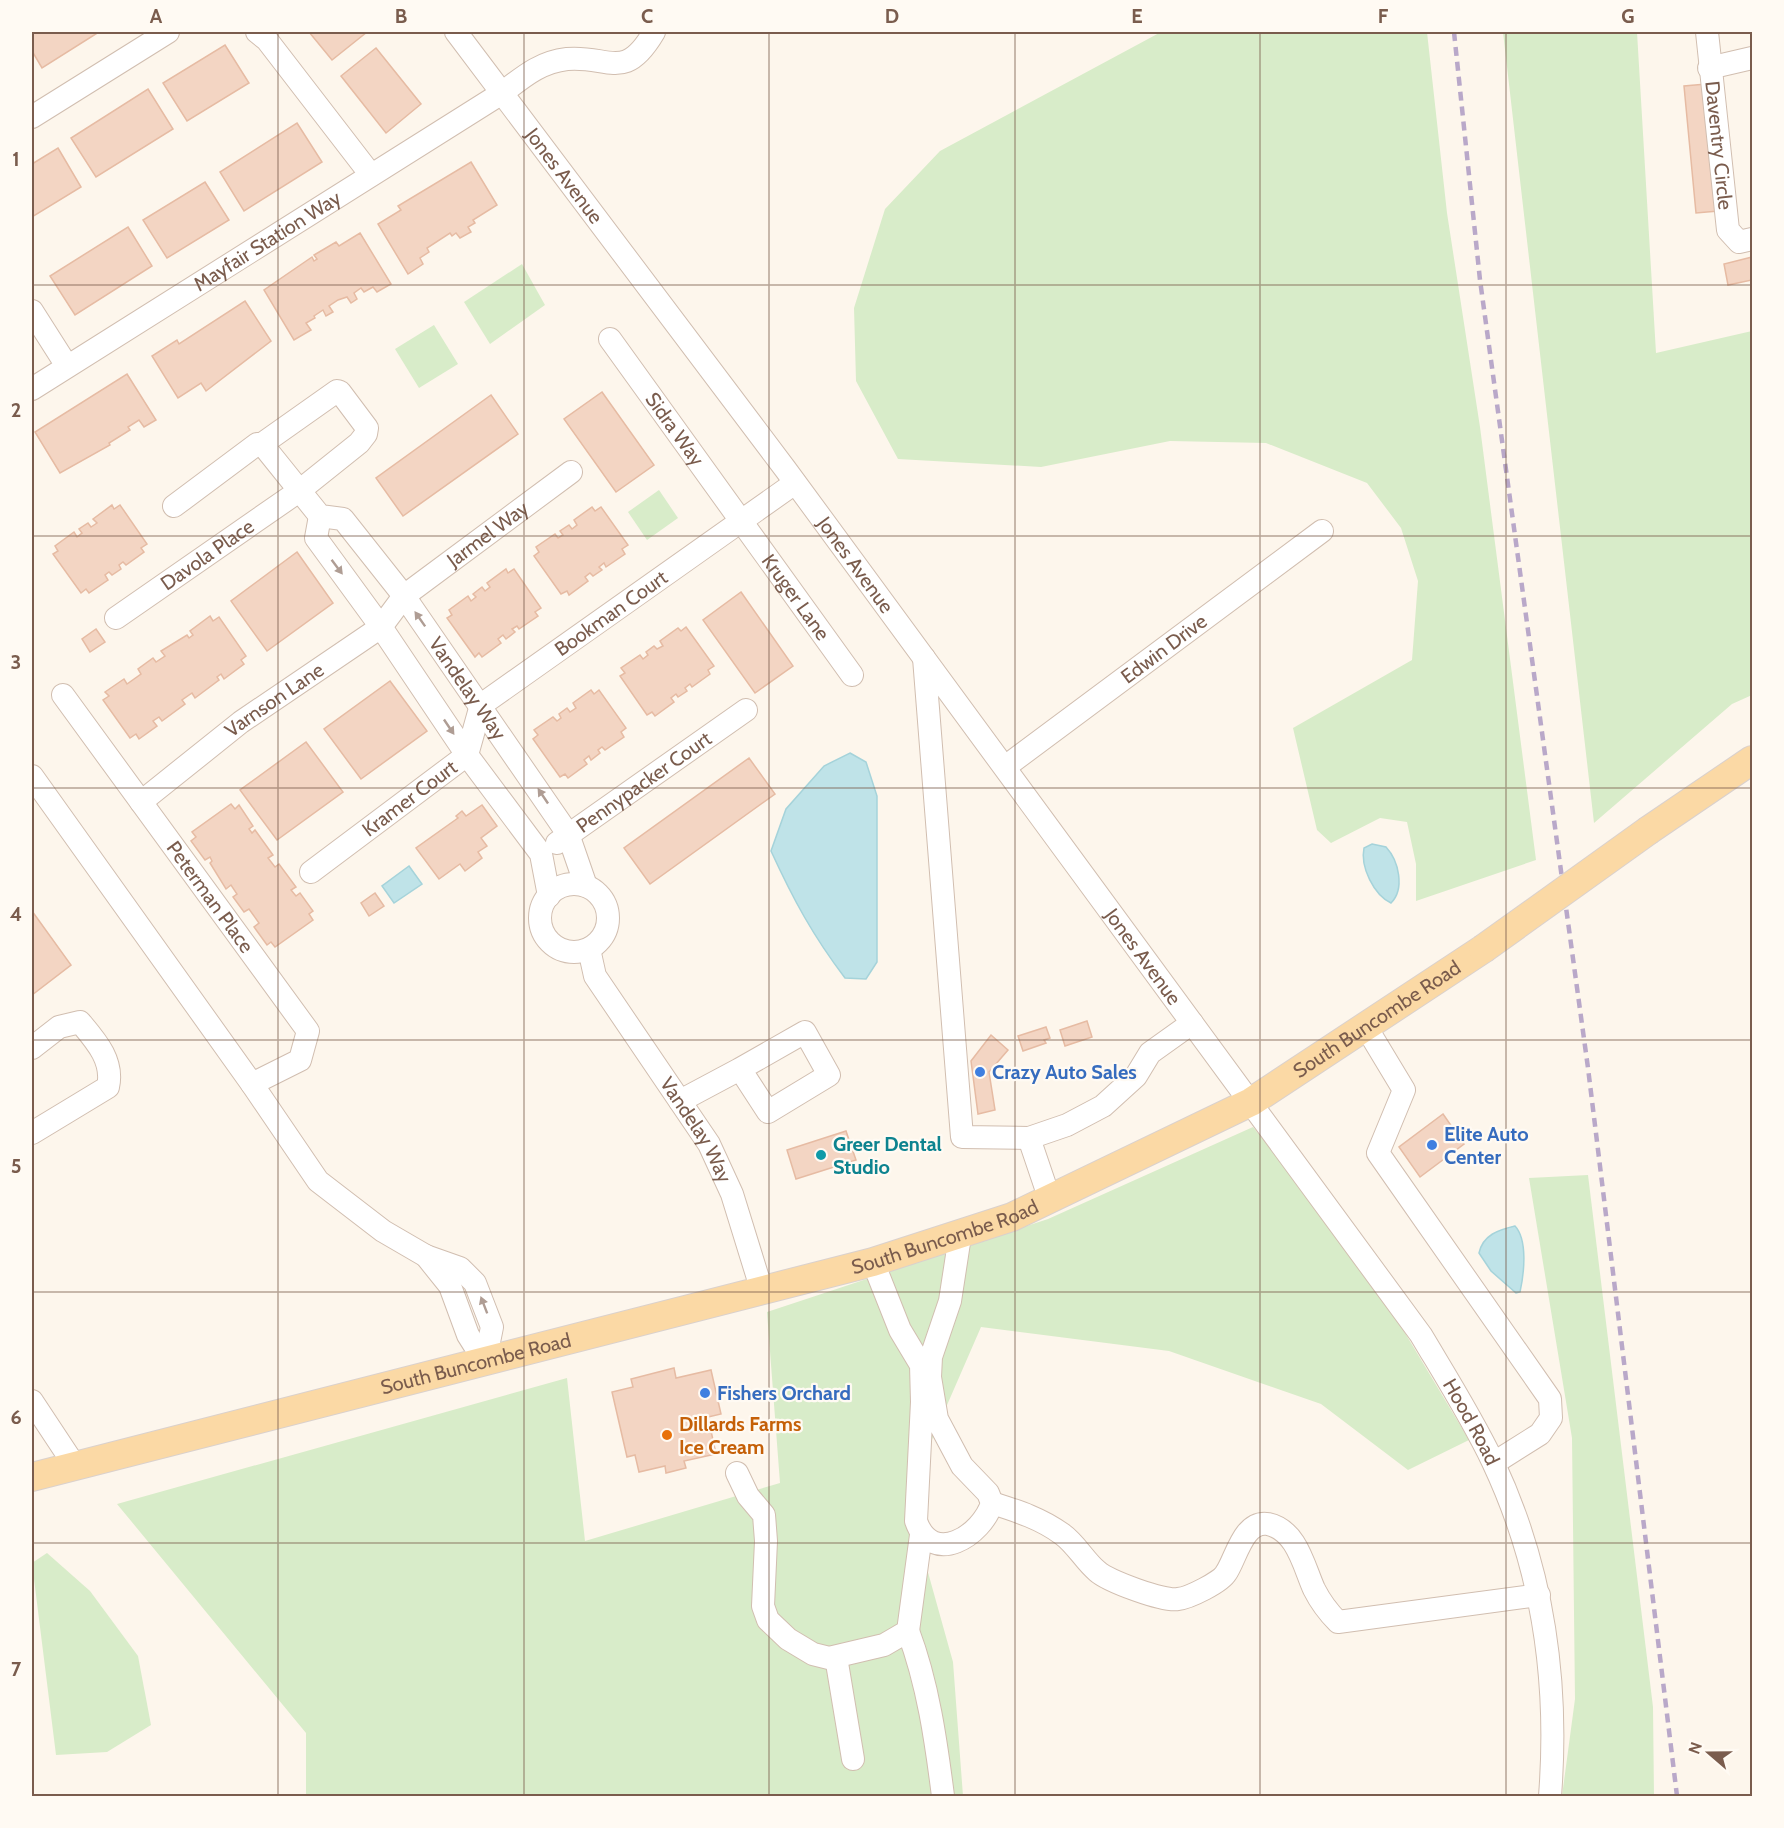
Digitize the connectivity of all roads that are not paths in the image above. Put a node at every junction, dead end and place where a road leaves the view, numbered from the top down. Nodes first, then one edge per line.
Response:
1 (168, 32) edge
2 (256, 32) edge
3 (456, 32) edge
4 (654, 32) edge
5 (1707, 32) edge
6 (1752, 58) edge
7 (1710, 68) junction
8 (502, 93) junction
9 (32, 117) edge
10 (371, 175) junction
11 (1752, 239) edge
12 (32, 311) edge
13 (610, 339) dead end
14 (67, 366) junction
15 (32, 389) edge
16 (262, 444) junction
17 (571, 472) dead end
18 (795, 483) junction
19 (298, 491) junction
20 (174, 506) dead end
21 (320, 516) junction
22 (741, 519) junction
23 (1322, 531) dead end
24 (404, 596) junction
25 (116, 618) dead end
26 (381, 627) junction
27 (924, 658) junction
28 (852, 675) dead end
29 (63, 695) dead end
30 (481, 705) junction
31 (746, 710) dead end
32 (467, 755) junction
33 (1752, 760) edge
34 (1005, 767) junction
35 (32, 776) edge
36 (141, 802) junction
37 (568, 834) junction
38 (541, 854) junction
39 (311, 872) dead end
40 (586, 886) junction
41 (549, 896) junction
42 (589, 949) junction
43 (1192, 1023) junction
44 (1366, 1027) junction
45 (32, 1048) edge
46 (740, 1069) dead end
47 (252, 1084) junction
48 (680, 1101) junction
49 (1251, 1102) junction
50 (32, 1133) edge
51 (1029, 1138) junction
52 (1050, 1200) junction
53 (960, 1236) junction
54 (873, 1262) junction
55 (762, 1291) junction
56 (485, 1362) junction
57 (926, 1377) junction
58 (32, 1401) edge
59 (1494, 1463) junction
60 (75, 1466) junction
61 (737, 1473) dead end
62 (32, 1477) edge
63 (992, 1503) junction
64 (921, 1535) junction
65 (1539, 1595) junction
66 (908, 1631) junction
67 (836, 1657) junction
68 (853, 1759) dead end
69 (943, 1797) edge
70 (1550, 1797) edge

1 - 9 street
2 - 10 street
3 - 8 street, Jones Avenue
4 - 8 street, Mayfair Station Way
5 - 7 street, Daventry Circle
6 - 7 street
7 - 11 street, Daventry Circle
8 - 10 street, Mayfair Station Way
8 - 18 street, Jones Avenue
10 - 14 street, Mayfair Station Way
12 - 14 street
13 - 22 street, Sidra Way
14 - 15 street, Mayfair Station Way
16 - 19 street
16 - 19 street, Davola Place
16 - 20 street
17 - 24 street, Jarmel Way
18 - 22 street, Bookman Court
18 - 27 street, Jones Avenue
19 - 21 street
19 - 25 street, Davola Place
21 - 24 street, Vandelay Way
21 -> 26 street, Vandelay Way
22 - 28 street, Kruger Lane
22 - 30 street, Bookman Court
23 - 34 street, Edwin Drive
24 - 26 street, Varnson Lane
30 -> 24 street, Vandelay Way
26 -> 32 street, Vandelay Way
26 - 36 street, Varnson Lane
27 - 34 street, Jones Avenue
27 - 51 street
29 - 36 street, Peterman Place
30 - 32 street, Kramer Court
37 -> 30 street, Vandelay Way
31 - 37 street, Pennypacker Court
32 - 38 street, Vandelay Way
32 - 39 street, Kramer Court
33 - 44 main road, South Buncombe Road, bridge
34 - 43 street, Jones Avenue
35 - 47 street
36 - 47 street, Peterman Place
37 - 38 street, Pennypacker Court
37 - 40 street, Vandelay Way
38 - 41 street, Vandelay Way
40 - 41 street
40 - 42 street
41 - 42 street
42 - 48 street, Vandelay Way
43 - 49 street, Jones Avenue
43 - 51 street
44 - 49 main road, South Buncombe Road
44 - 59 street
45 - 50 street
46 - 48 street
47 - 56 street
48 - 55 street, Vandelay Way
49 - 52 main road, South Buncombe Road
49 - 59 street, Hood Road
51 - 52 street
52 - 53 main road, South Buncombe Road
53 - 54 main road, South Buncombe Road
53 - 57 street
54 - 55 main road, South Buncombe Road
54 - 57 street
55 - 56 main road, South Buncombe Road
56 - 60 main road, South Buncombe Road
57 - 63 street
57 - 64 street
58 - 60 street
59 - 65 street, Hood Road
60 - 62 main road, South Buncombe Road
61 - 67 street
63 - 64 street
63 - 65 street
64 - 66 street
65 - 70 street, Hood Road
66 - 67 street
66 - 69 street
67 - 68 street

